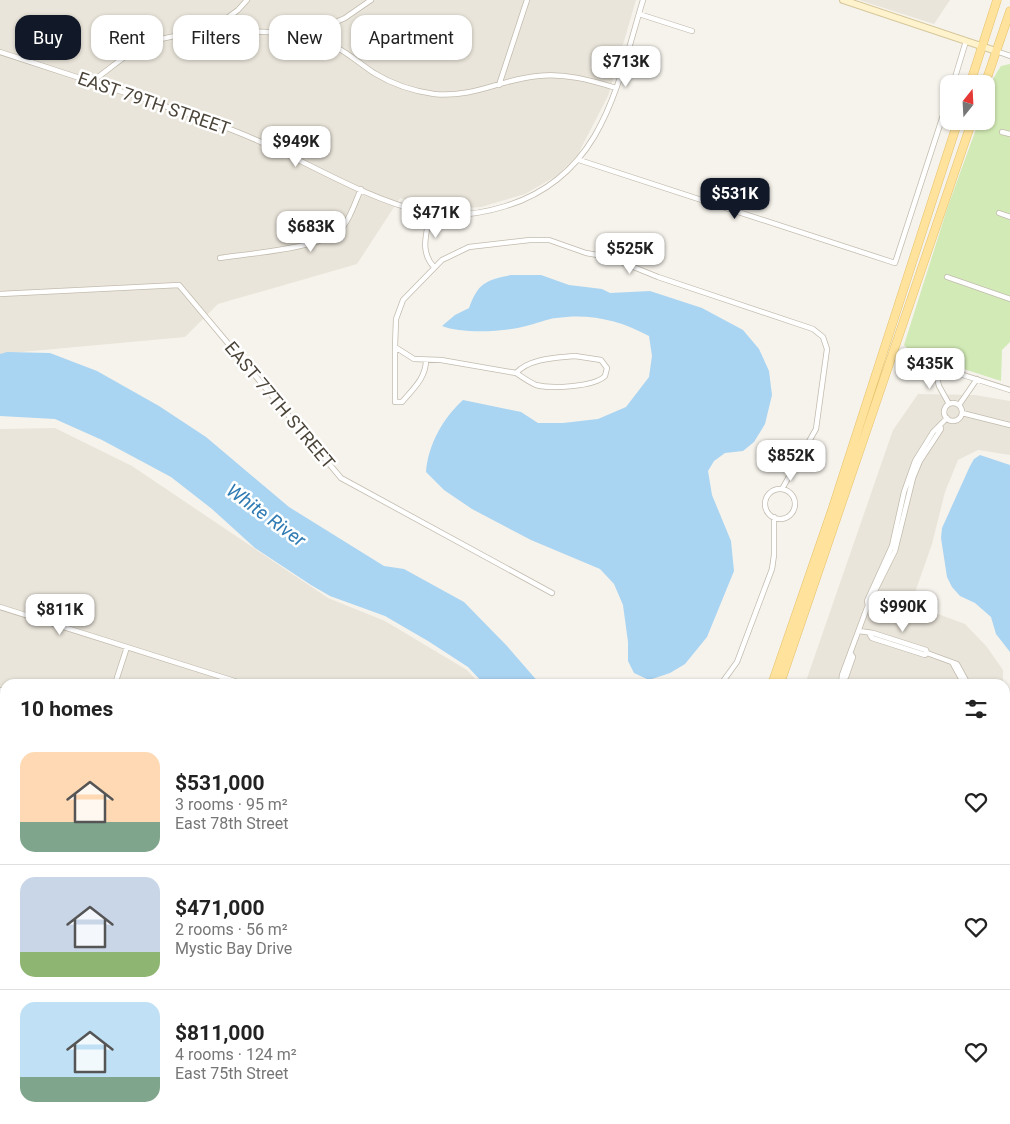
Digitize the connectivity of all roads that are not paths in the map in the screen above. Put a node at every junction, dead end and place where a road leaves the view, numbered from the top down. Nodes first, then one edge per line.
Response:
1 (247, 0) edge
2 (371, 0) edge
3 (528, 0) edge
4 (643, 0) edge
5 (843, 0) edge
6 (997, 0) edge
7 (1010, 11) edge
8 (639, 14) junction
9 (231, 15) edge
10 (341, 19) edge
11 (692, 31) dead end
12 (173, 37) edge
13 (966, 41) junction
14 (982, 46) junction
15 (341, 51) edge
16 (996, 51) junction
17 (0, 52) edge
18 (1010, 56) edge
19 (956, 75) edge
20 (973, 75) edge
21 (988, 75) edge
22 (91, 82) junction
23 (499, 85) junction
24 (616, 88) junction
25 (940, 125) edge
26 (955, 130) edge
27 (969, 130) edge
28 (1002, 132) dead end
29 (1010, 134) edge
30 (579, 160) junction
31 (361, 189) junction
32 (430, 213) junction
33 (999, 213) dead end
34 (1010, 216) edge
35 (220, 258) dead end
36 (434, 267) junction
37 (947, 277) dead end
38 (0, 294) edge
39 (1010, 299) edge
40 (396, 347) junction
41 (894, 353) junction
42 (426, 360) junction
43 (934, 366) junction
44 (516, 373) junction
45 (977, 379) junction
46 (1010, 390) edge
47 (949, 404) junction
48 (958, 405) junction
49 (962, 413) junction
50 (947, 418) junction
51 (1010, 426) edge
52 (782, 489) junction
53 (774, 517) junction
54 (552, 593) dead end
55 (0, 606) edge
56 (859, 631) junction
57 (126, 647) junction
58 (953, 664) junction
59 (116, 679) edge
60 (228, 679) edge
61 (724, 679) edge
62 (774, 679) edge
63 (782, 679) edge
64 (842, 679) edge
65 (961, 679) edge
66 (966, 679) edge

1 - 9 street
2 - 10 street
3 - 23 street
4 - 8 street, EAST 79TH STREET
5 - 13 street
6 - 14 main road
7 - 16 main road
8 - 11 street
8 - 24 street, EAST 79TH STREET
12 - 22 street
13 - 14 street
13 - 19 street
14 - 16 street
14 - 20 main road
15 - 23 street
16 - 18 street
16 - 21 main road
17 - 22 street, EAST 79TH STREET
22 - 31 street, EAST 79TH STREET
23 - 24 street
24 - 30 street, EAST 79TH STREET
25 - 30 street
26 - 62 main road
27 - 41 main road
28 - 29 street
30 - 32 street, EAST 79TH STREET
31 - 32 street, EAST 79TH STREET
31 - 35 street
32 - 36 street
33 - 34 street
36 - 40 street
36 - 52 street
37 - 39 street
38 - 54 street, EAST 77TH STREET
40 - 42 street
40 - 42 street
41 - 43 street
41 - 63 main road
42 - 44 street
43 - 45 street
43 - 47 street
44 - 44 street
45 - 46 street
45 - 48 street
47 - 48 street
47 - 50 street
48 - 49 street
49 - 50 street
49 - 51 street
50 - 56 street
52 - 53 street
52 - 53 street
53 - 61 street
55 - 57 street
56 - 58 street
56 - 64 street
57 - 59 street
57 - 60 street
58 - 65 street
58 - 66 street

